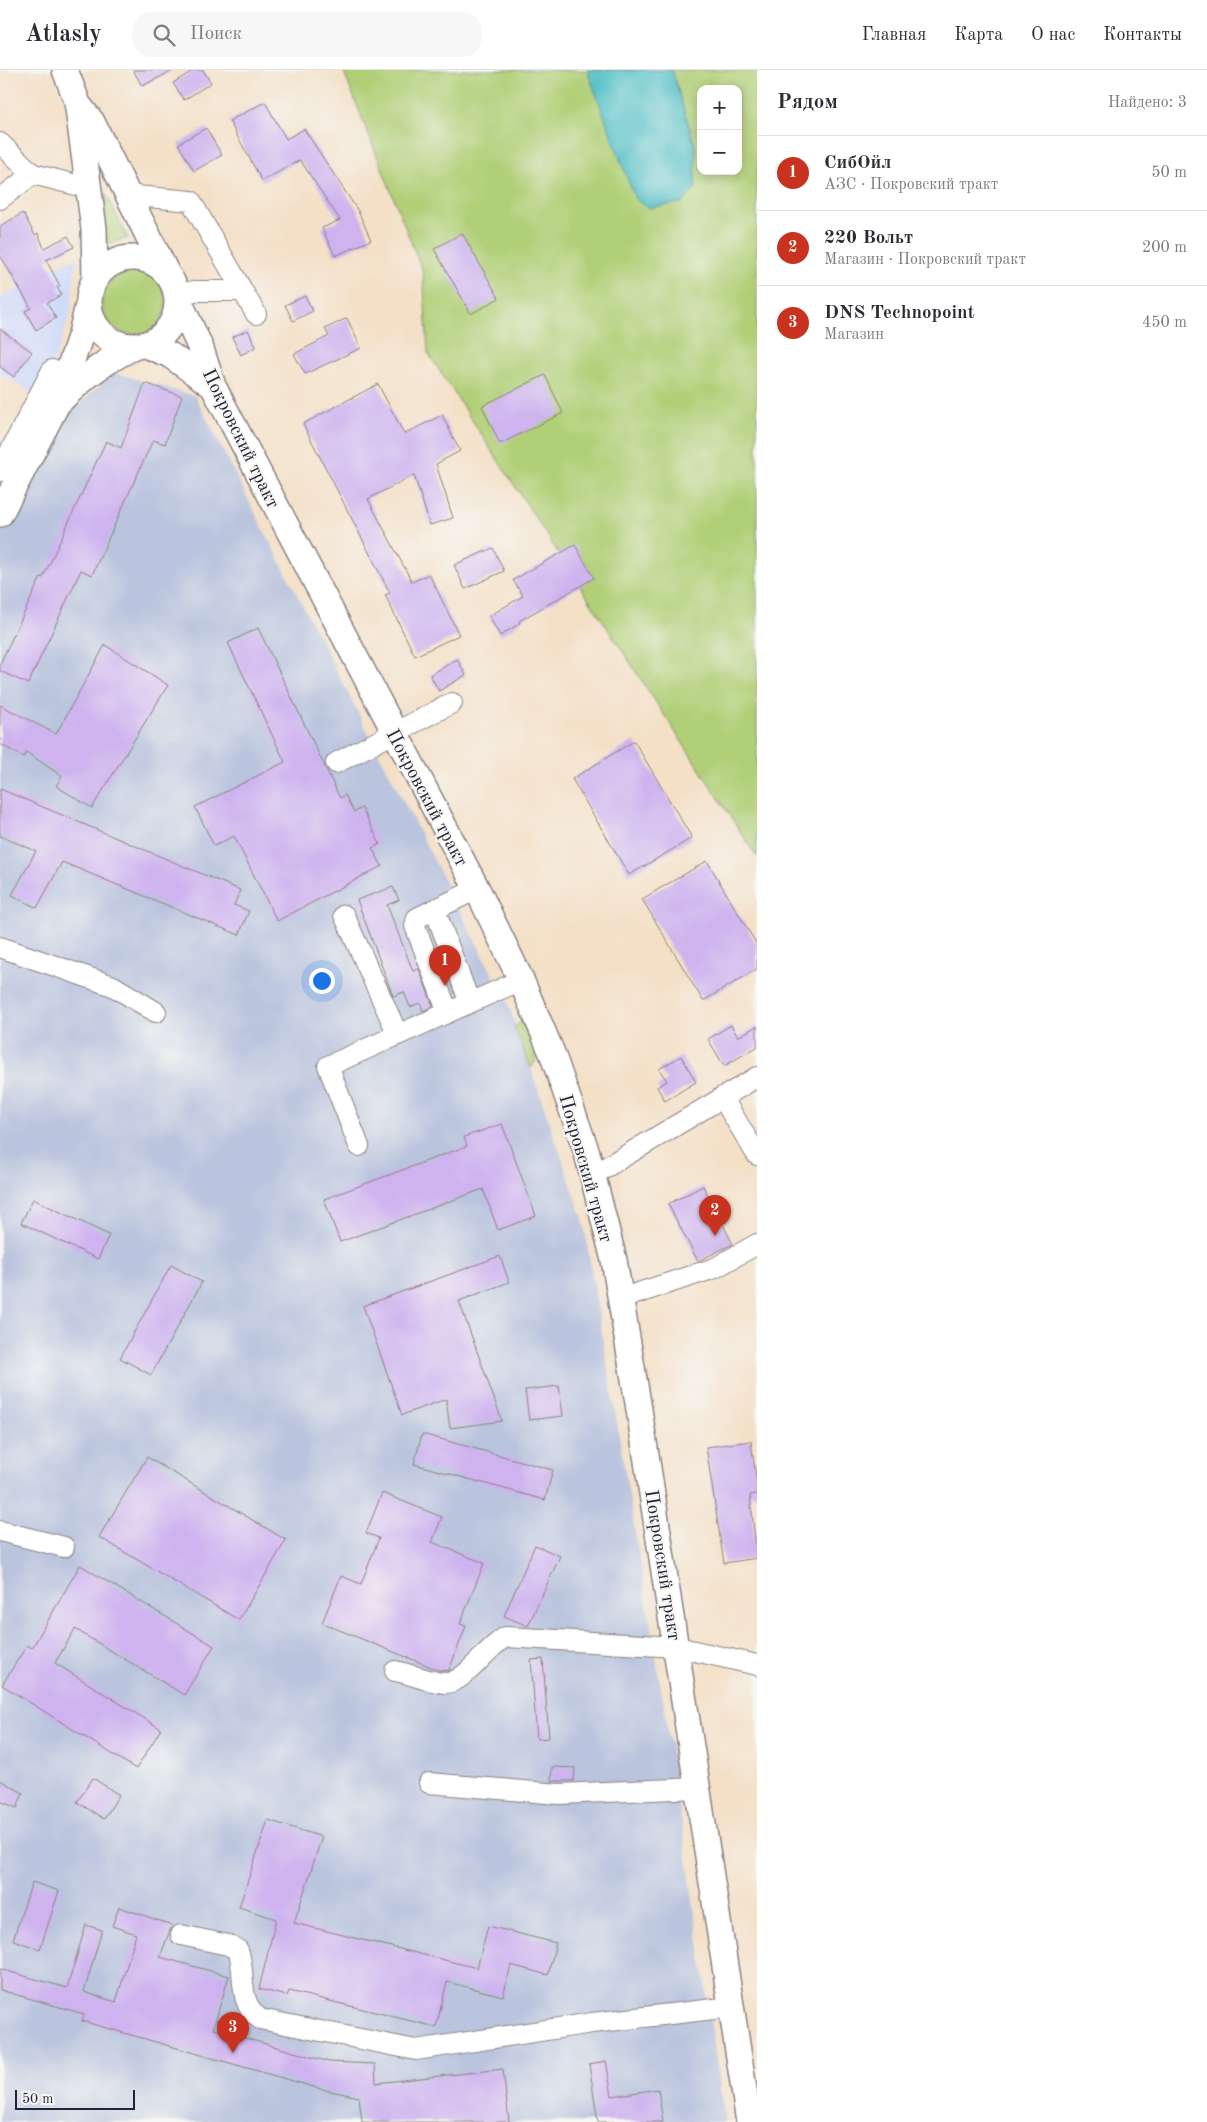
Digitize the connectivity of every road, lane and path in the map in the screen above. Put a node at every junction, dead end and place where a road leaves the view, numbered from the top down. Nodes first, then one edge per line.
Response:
1 (65, 70) edge
2 (77, 102) junction
3 (0, 142) edge
4 (33, 174) junction
5 (88, 188) junction
6 (126, 195) junction
7 (0, 199) edge
8 (172, 285) junction
9 (92, 290) junction
10 (243, 291) junction
11 (256, 314) dead end
12 (142, 345) junction
13 (52, 370) dead end
14 (212, 386) junction
15 (57, 404) junction
16 (0, 471) edge
17 (0, 514) edge
18 (452, 703) dead end
19 (394, 732) junction
20 (336, 763) dead end
21 (477, 889) junction
22 (440, 907) junction
23 (344, 915) dead end
24 (0, 947) edge
25 (521, 980) junction
26 (470, 1002) junction
27 (156, 1012) dead end
28 (448, 1012) junction
29 (398, 1035) junction
30 (757, 1077) edge
31 (722, 1097) junction
32 (359, 1146) dead end
33 (757, 1153) edge
34 (593, 1175) junction
35 (757, 1244) edge
36 (620, 1299) junction
37 (0, 1531) edge
38 (64, 1547) dead end
39 (677, 1647) junction
40 (757, 1665) edge
41 (395, 1671) dead end
42 (429, 1782) dead end
43 (698, 1788) junction
44 (181, 1934) dead end
45 (732, 2007) junction
46 (749, 2122) edge

1 - 2 main road
2 - 5 main road
2 - 6 main road, Покровский тракт
3 - 4 street
4 - 5 street
4 - 7 street
5 - 9 main road
6 - 8 main road, Покровский тракт
6 - 10 street
8 - 9 main road
8 - 10 street
8 - 12 main road
8 - 14 main road, Покровский тракт
9 - 12 main road
9 - 15 main road
10 - 11 street
12 - 14 main road
12 - 15 main road
13 - 16 street
14 - 19 main road, Покровский тракт
15 - 17 main road
18 - 19 street
19 - 20 street
19 - 21 main road, Покровский тракт
21 - 22 street
21 - 25 main road, Покровский тракт
22 - 26 street
22 - 28 street
23 - 29 street
24 - 27 street
25 - 26 street
25 - 34 main road, Покровский тракт
26 - 28 street
28 - 29 street
29 - 32 street
30 - 31 street
31 - 33 street
31 - 34 street
34 - 36 main road, Покровский тракт
35 - 36 street
36 - 39 main road, Покровский тракт
37 - 38 street
39 - 40 street
39 - 41 street
39 - 43 main road, Покровский тракт
42 - 43 street
43 - 45 main road, Покровский тракт
44 - 45 street
45 - 46 main road, Покровский тракт

